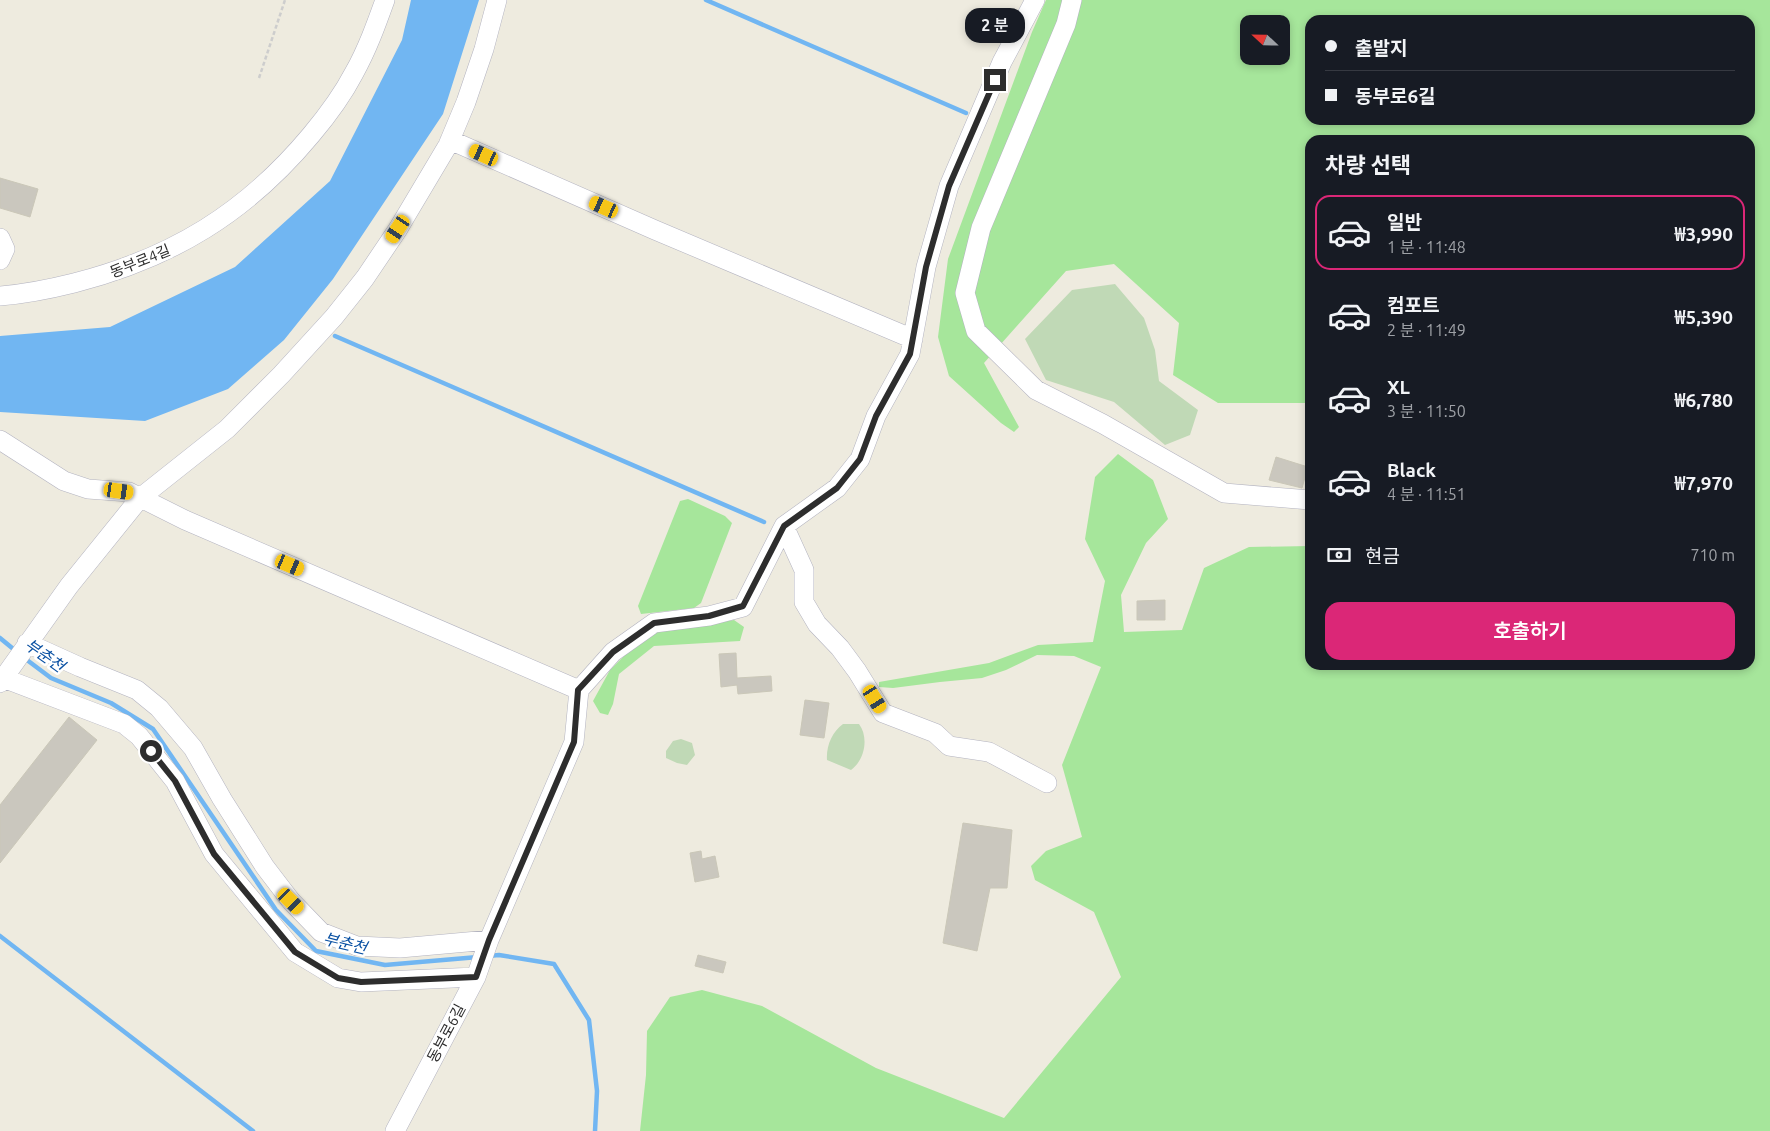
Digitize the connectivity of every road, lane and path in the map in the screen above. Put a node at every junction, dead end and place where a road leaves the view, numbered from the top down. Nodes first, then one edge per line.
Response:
1 (285, 0) edge
2 (385, 0) edge
3 (497, 0) edge
4 (1036, 0) edge
5 (1072, 0) edge
6 (259, 78) dead end
7 (450, 140) junction
8 (0, 238) edge
9 (0, 260) edge
10 (0, 296) edge
11 (913, 339) junction
12 (0, 440) edge
13 (140, 498) junction
14 (1305, 500) edge
15 (784, 526) junction
16 (27, 643) junction
17 (1, 679) edge
18 (578, 690) junction
19 (1048, 783) dead end
20 (489, 940) junction
21 (476, 977) junction
22 (395, 1131) edge

1 - 6 path
2 - 10 street, 동부로4길
3 - 7 street
4 - 11 street
5 - 14 street
7 - 11 street
7 - 13 street
8 - 9 street
11 - 15 street
12 - 13 street
13 - 16 street
13 - 18 street
15 - 18 street
15 - 19 street
16 - 17 street
16 - 20 street
17 - 21 street
18 - 20 street, 동부로6길
20 - 21 street, 동부로6길
21 - 22 street, 동부로6길

